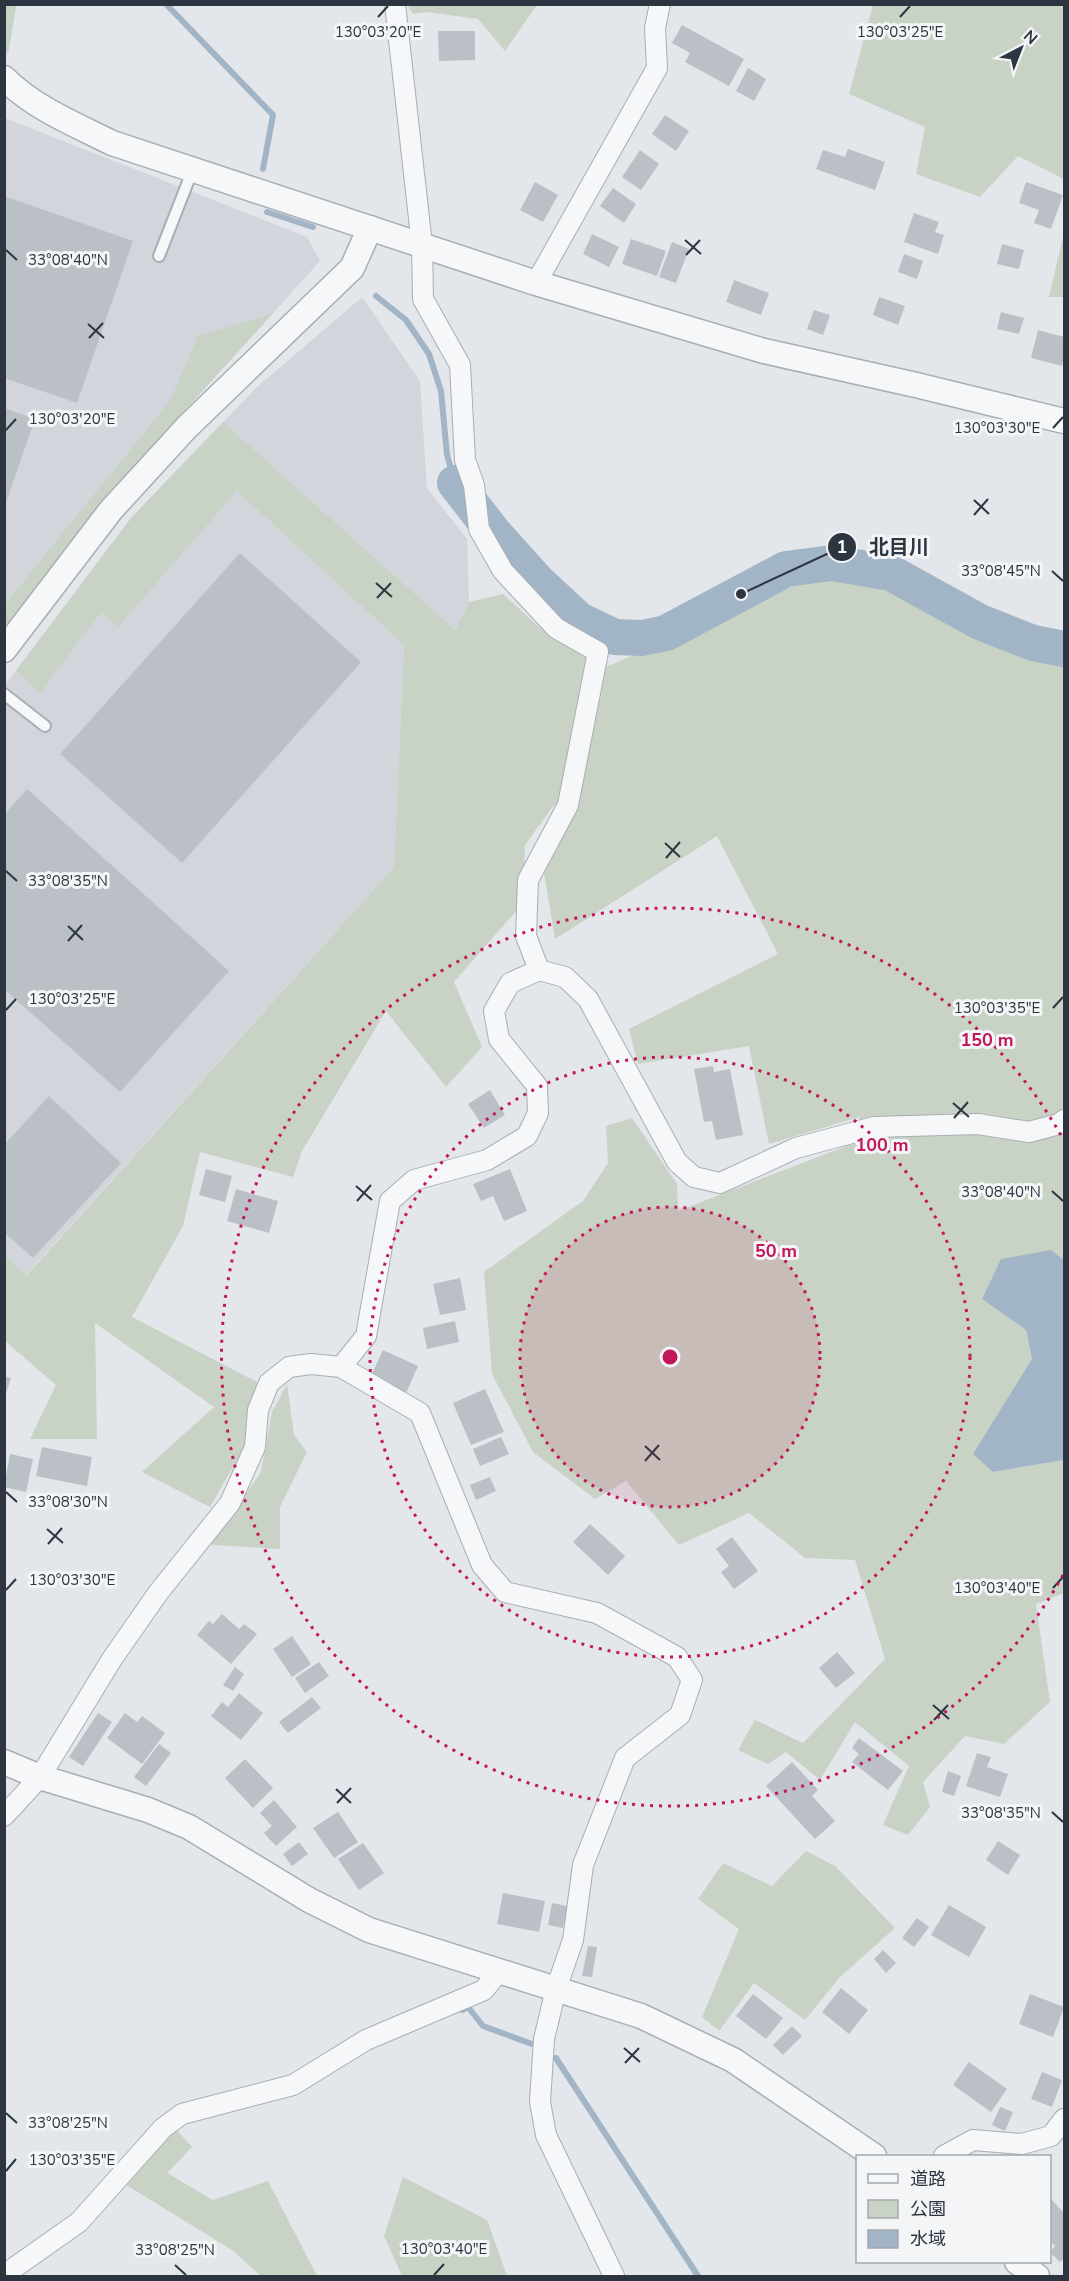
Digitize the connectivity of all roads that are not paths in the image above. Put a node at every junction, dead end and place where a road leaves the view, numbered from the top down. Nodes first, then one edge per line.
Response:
1 (395, 4) edge
2 (660, 4) edge
3 (4, 78) edge
4 (193, 169) junction
5 (370, 228) junction
6 (422, 245) junction
7 (159, 256) dead end
8 (536, 283) junction
9 (1065, 421) edge
10 (4, 650) edge
11 (4, 694) edge
12 (45, 726) dead end
13 (539, 970) junction
14 (1065, 1120) edge
15 (341, 1367) junction
16 (4, 1762) edge
17 (40, 1777) junction
18 (4, 1816) edge
19 (499, 1971) junction
20 (556, 1989) junction
21 (1065, 2119) edge
22 (871, 2155) edge
23 (947, 2155) edge
24 (1018, 2263) edge
25 (4, 2275) edge
26 (614, 2277) edge
27 (1037, 2277) edge

1 - 6 street
2 - 8 street
3 - 4 street
4 - 5 street
4 - 7 lane
5 - 6 street
5 - 10 street
6 - 8 street
6 - 13 street
8 - 9 street
11 - 12 lane
13 - 14 street
13 - 15 street
15 - 17 street
15 - 20 street
16 - 17 street
17 - 18 street
17 - 19 street
19 - 20 street
19 - 25 street
20 - 22 street
20 - 26 street
21 - 23 street
24 - 27 street

